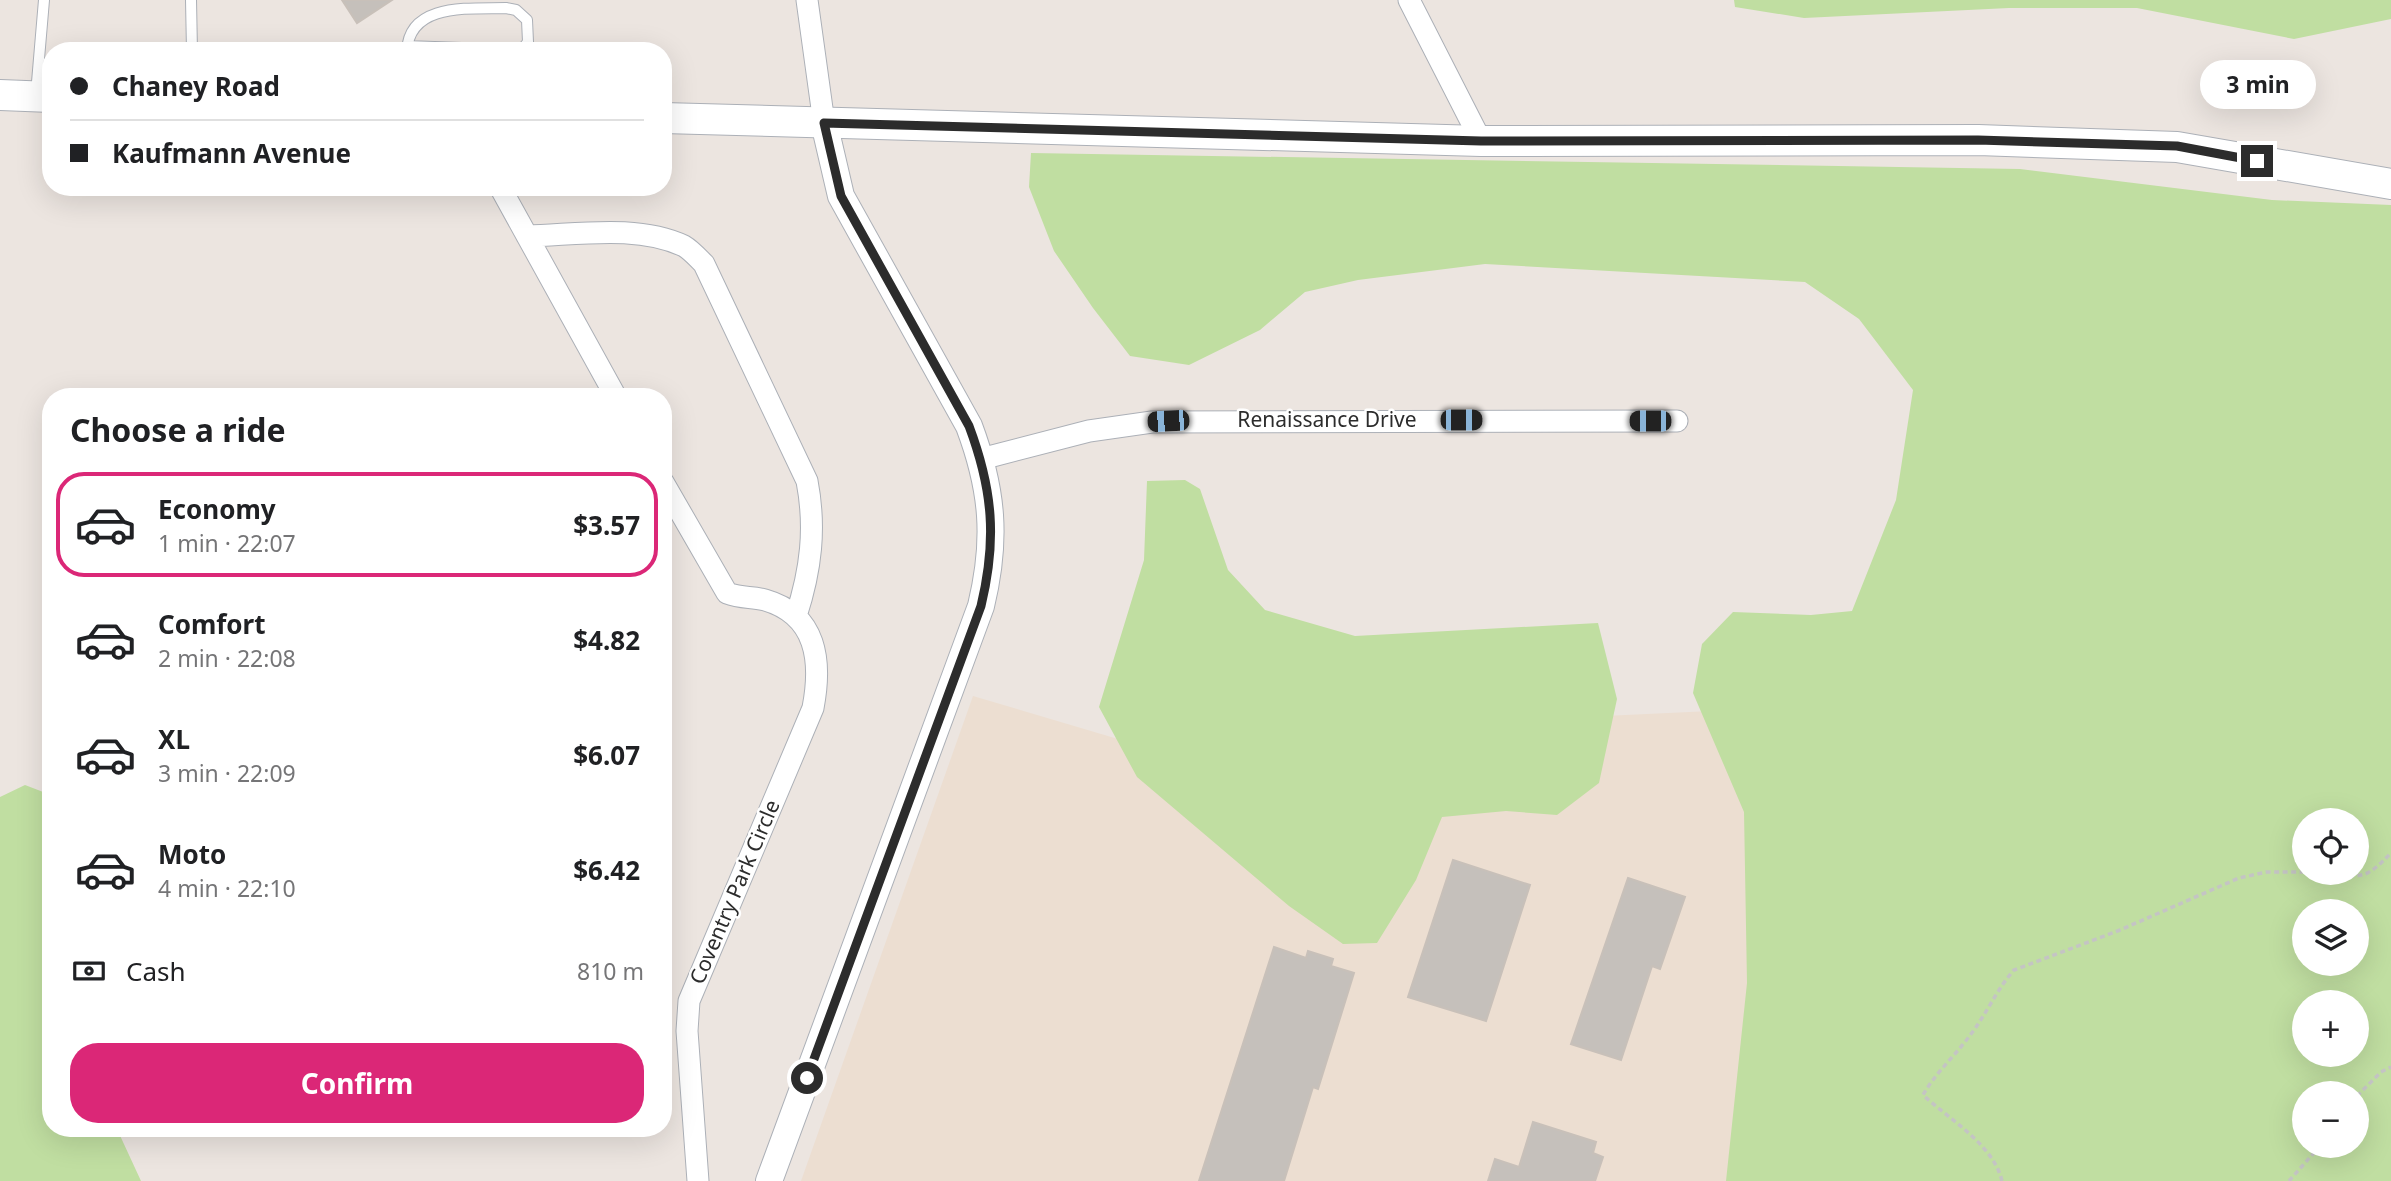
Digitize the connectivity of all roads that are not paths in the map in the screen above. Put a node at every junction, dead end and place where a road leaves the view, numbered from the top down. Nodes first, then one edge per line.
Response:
1 (44, 0) edge
2 (191, 0) edge
3 (807, 0) edge
4 (1409, 0) edge
5 (44, 42) edge
6 (192, 42) edge
7 (408, 42) edge
8 (527, 42) edge
9 (0, 95) edge
10 (42, 97) edge
11 (672, 118) edge
12 (824, 123) junction
13 (1481, 141) junction
14 (2391, 184) edge
15 (505, 196) edge
16 (527, 236) junction
17 (612, 388) edge
18 (1678, 421) dead end
19 (981, 459) junction
20 (672, 498) edge
21 (796, 615) junction
22 (698, 1181) edge
23 (769, 1181) edge

1 - 5 lane
2 - 6 lane
3 - 12 street
4 - 13 street
7 - 8 lane
9 - 10 main road
11 - 12 main road
12 - 13 main road
12 - 19 street
13 - 14 main road
15 - 16 street
16 - 17 street
16 - 21 street
18 - 19 street, Renaissance Drive
19 - 23 street
20 - 21 street
21 - 22 street, Coventry Park Circle

